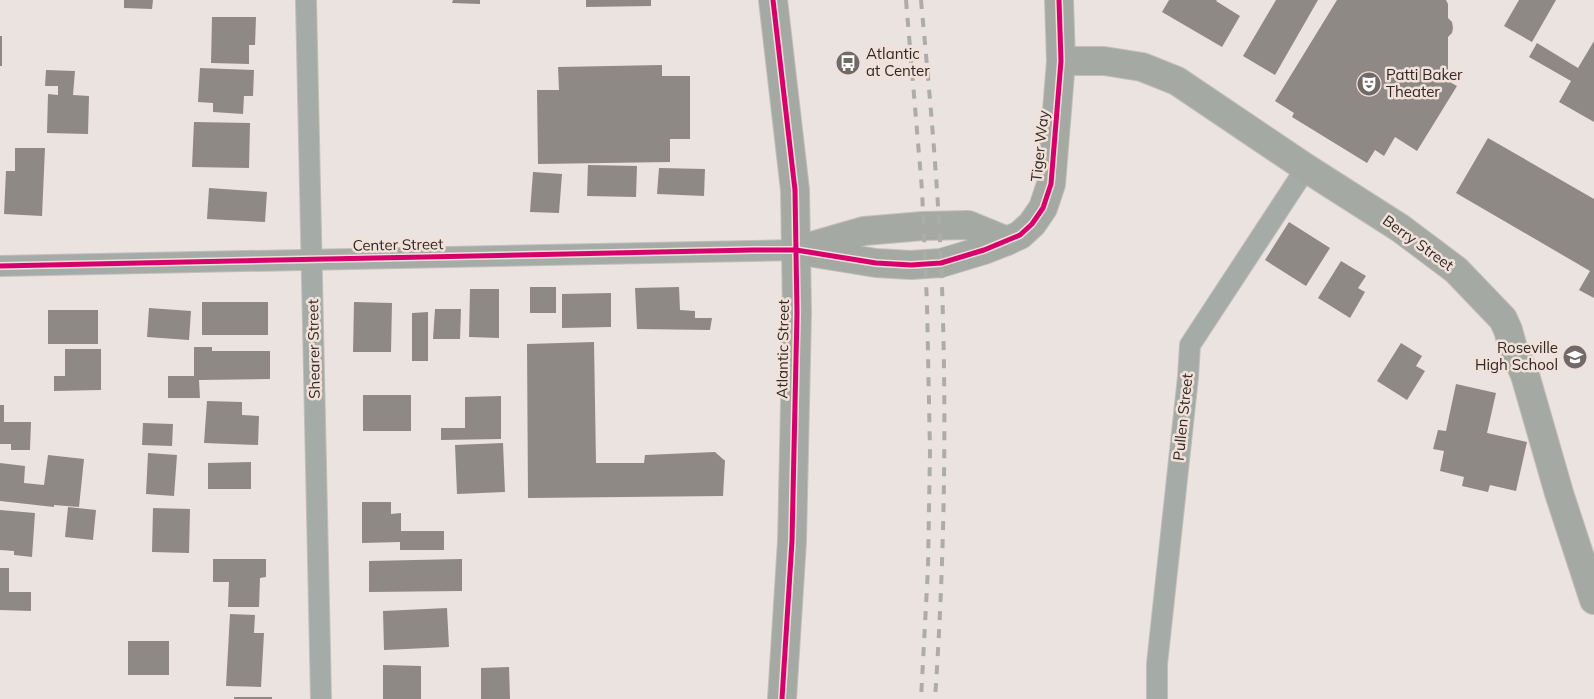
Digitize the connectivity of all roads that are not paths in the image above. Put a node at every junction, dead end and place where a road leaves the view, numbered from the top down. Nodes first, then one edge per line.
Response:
1 (306, 0) edge
2 (772, 0) edge
3 (1059, 0) edge
4 (1061, 61) junction
5 (1306, 168) junction
6 (1007, 241) junction
7 (796, 250) junction
8 (312, 259) junction
9 (0, 266) edge
10 (1594, 600) edge
11 (321, 699) edge
12 (782, 699) edge
13 (1157, 699) edge

1 - 8 street, Shearer Street
2 - 7 street, Atlantic Street
3 - 4 street, Tiger Way
4 - 5 street, Berry Street
4 - 6 street, Tiger Way
5 - 10 street, Berry Street
5 - 13 street, Pullen Street
6 - 7 street, Tiger Way
6 - 7 street
7 - 8 street, Center Street
7 - 12 street, Atlantic Street
8 - 9 street, Center Street
8 - 11 street, Shearer Street

